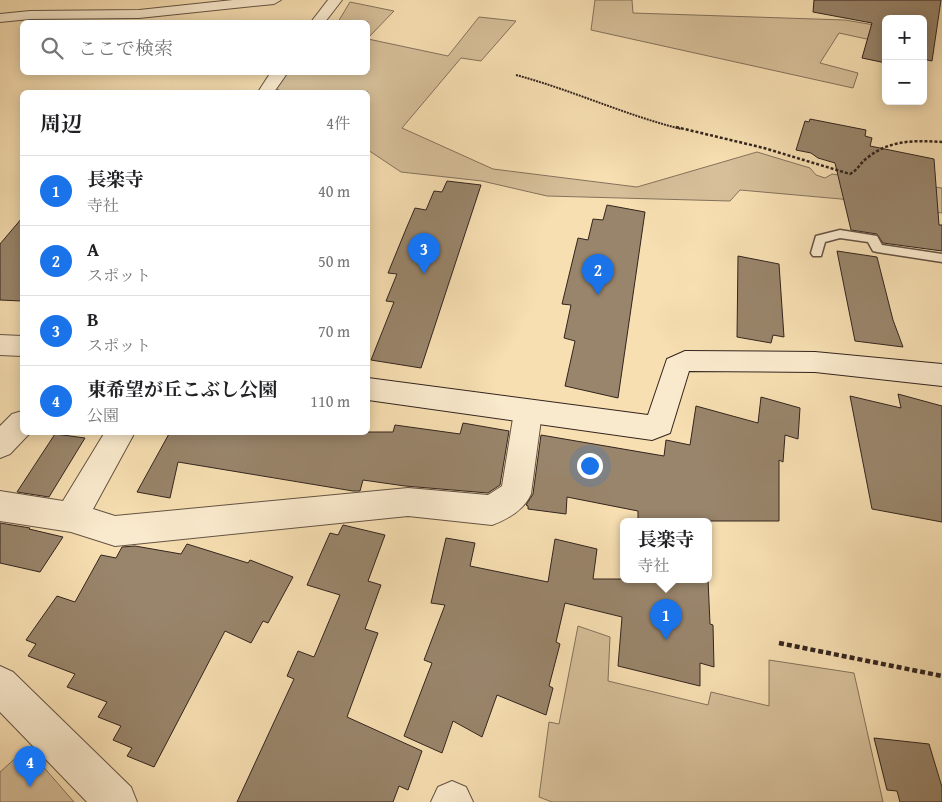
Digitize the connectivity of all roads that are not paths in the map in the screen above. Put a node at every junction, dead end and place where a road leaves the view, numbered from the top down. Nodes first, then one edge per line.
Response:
1 (39, 0) edge
2 (274, 0) edge
3 (335, 0) edge
4 (192, 4) edge
5 (30, 15) junction
6 (0, 18) edge
7 (320, 20) edge
8 (278, 75) edge
9 (267, 90) edge
10 (817, 252) dead end
11 (942, 258) edge
12 (0, 345) edge
13 (20, 346) edge
14 (942, 375) edge
15 (370, 389) edge
16 (528, 412) junction
17 (20, 425) edge
18 (119, 435) edge
19 (0, 446) edge
20 (0, 506) edge
21 (71, 517) junction
22 (0, 685) edge
23 (116, 802) edge

1 - 5 street
2 - 4 street
3 - 7 street
4 - 5 street
5 - 6 street
8 - 9 street
10 - 11 lane
12 - 13 street
14 - 16 street
15 - 16 street
16 - 21 street
17 - 19 street
18 - 21 street
20 - 21 street
22 - 23 street

